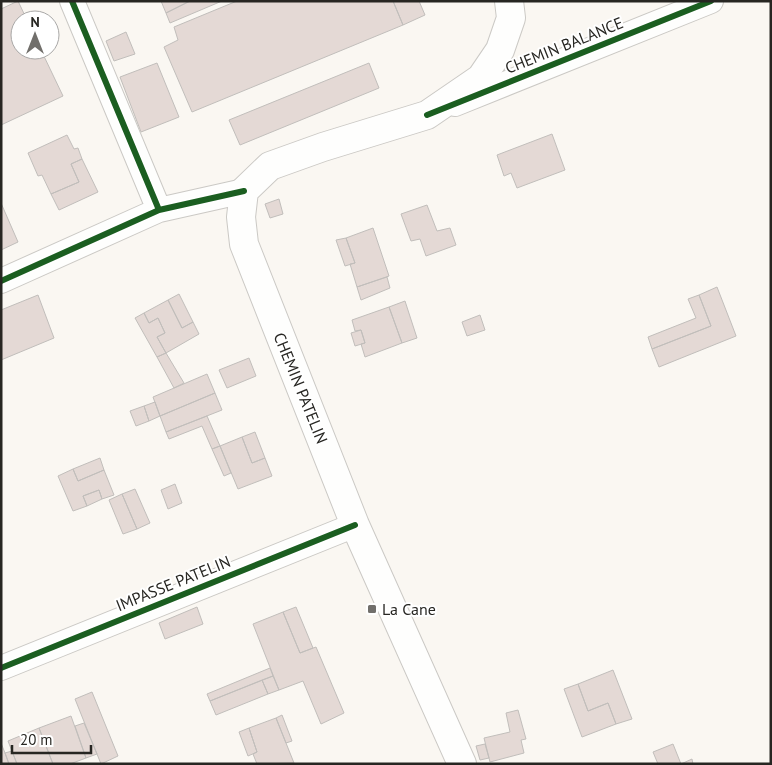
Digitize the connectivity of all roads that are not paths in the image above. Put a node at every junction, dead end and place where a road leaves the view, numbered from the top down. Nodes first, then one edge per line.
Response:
1 (72, 1) edge
2 (509, 1) edge
3 (711, 1) edge
4 (427, 115) junction
5 (244, 191) junction
6 (159, 210) junction
7 (1, 281) edge
8 (355, 525) junction
9 (1, 668) edge
10 (462, 764) edge

1 - 6 street
2 - 4 main road
3 - 4 street, CHEMIN BALANCE
4 - 5 main road
5 - 6 street
5 - 8 main road, CHEMIN PATELIN
6 - 7 street
8 - 9 street, IMPASSE PATELIN
8 - 10 main road, CHEMIN PATELIN

